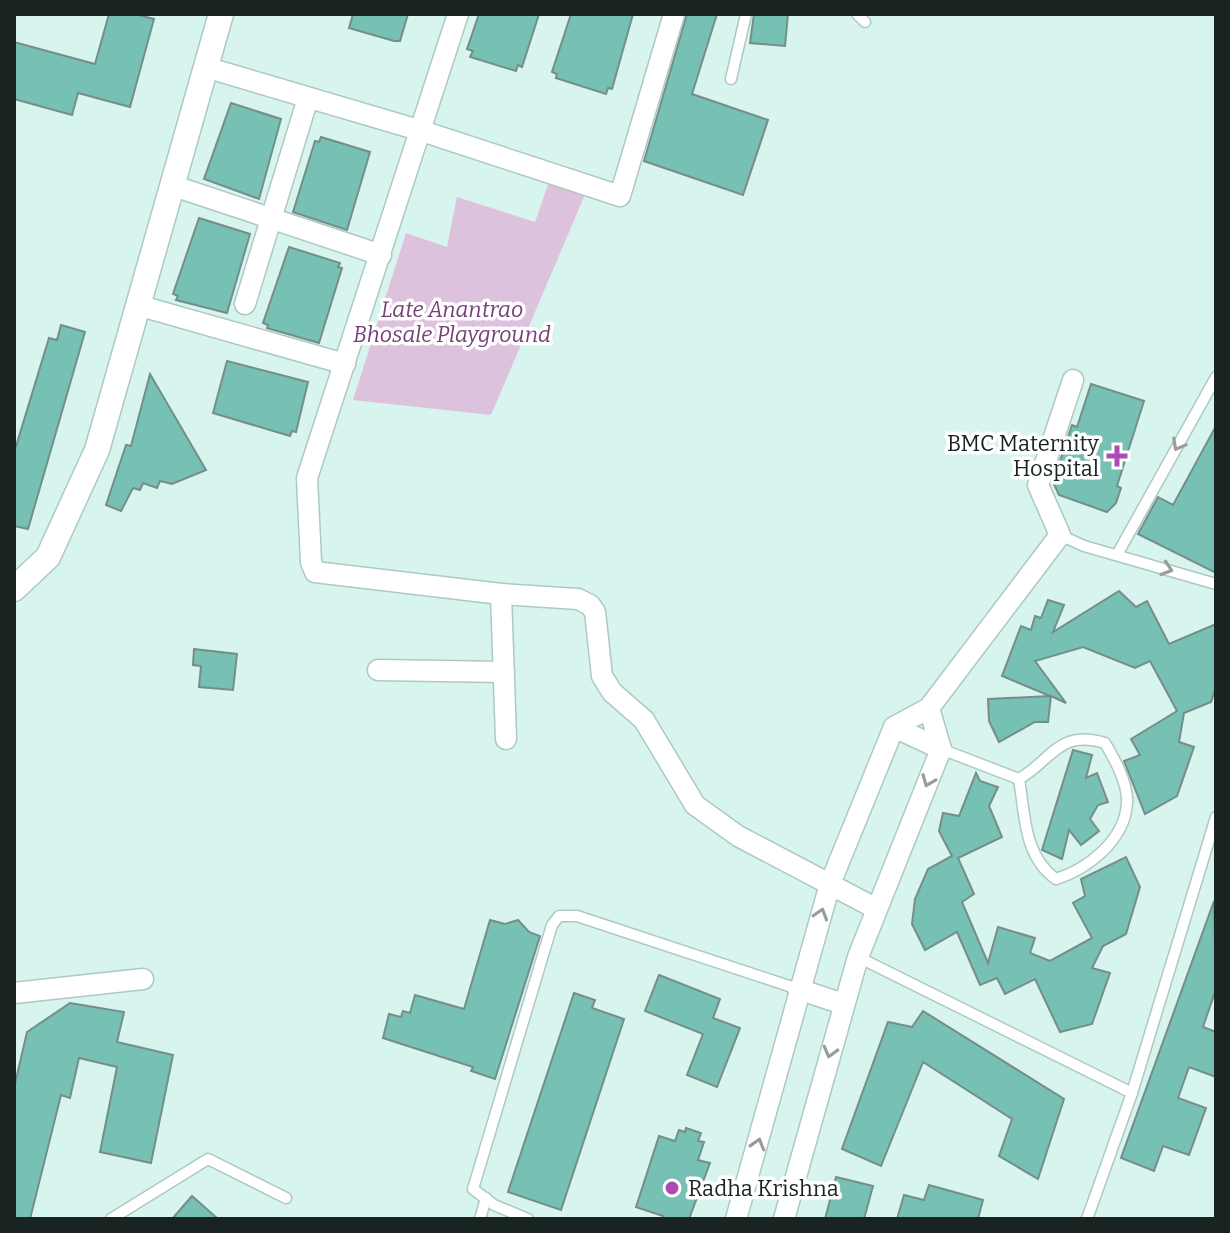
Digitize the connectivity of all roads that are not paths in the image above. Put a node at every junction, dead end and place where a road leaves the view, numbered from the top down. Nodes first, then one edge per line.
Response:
1 (221, 14) edge
2 (458, 14) edge
3 (674, 14) edge
4 (746, 14) edge
5 (205, 67) junction
6 (731, 79) dead end
7 (308, 98) junction
8 (422, 131) junction
9 (171, 185) junction
10 (272, 219) junction
11 (381, 255) junction
12 (245, 304) dead end
13 (137, 305) junction
14 (345, 364) junction
15 (1216, 377) edge
16 (1073, 380) dead end
17 (1060, 535) junction
18 (1118, 553) junction
19 (1216, 584) edge
20 (14, 589) edge
21 (501, 594) junction
22 (378, 670) dead end
23 (504, 672) junction
24 (929, 708) junction
25 (894, 727) junction
26 (506, 739) dead end
27 (941, 749) junction
28 (1019, 779) junction
29 (1216, 817) edge
30 (830, 884) junction
31 (875, 908) junction
32 (858, 957) junction
33 (143, 979) dead end
34 (798, 989) junction
35 (14, 993) edge
36 (843, 1004) junction
37 (1132, 1093) junction
38 (286, 1198) dead end
39 (486, 1198) junction
40 (111, 1219) edge
41 (480, 1219) edge
42 (528, 1219) edge
43 (736, 1219) edge
44 (784, 1219) edge
45 (1087, 1219) edge

1 - 5 street
2 - 8 street
3 - 8 street
4 - 6 lane
5 - 7 street
5 - 9 street
7 - 8 street
7 - 10 street
8 - 11 street
9 - 10 street
9 - 13 street
10 - 11 street
10 - 12 street
11 - 14 street
13 - 14 street
13 - 20 street
14 - 21 street
15 -> 18 lane
16 - 17 street
17 - 18 lane
17 - 24 street
18 -> 19 lane
21 - 23 street
21 - 30 street
22 - 23 street
23 - 26 street
24 - 25 street
24 - 27 street
25 - 27 street
25 - 30 street
27 - 28 lane
27 -> 31 street
28 - 28 lane
29 - 37 lane
30 - 31 street
34 -> 30 street
31 - 32 street
32 - 36 street
32 - 37 lane
33 - 35 street
34 - 36 street
34 - 39 lane
43 -> 34 street
36 -> 44 street
37 - 45 lane
38 - 40 lane
39 - 41 lane
39 - 42 lane

